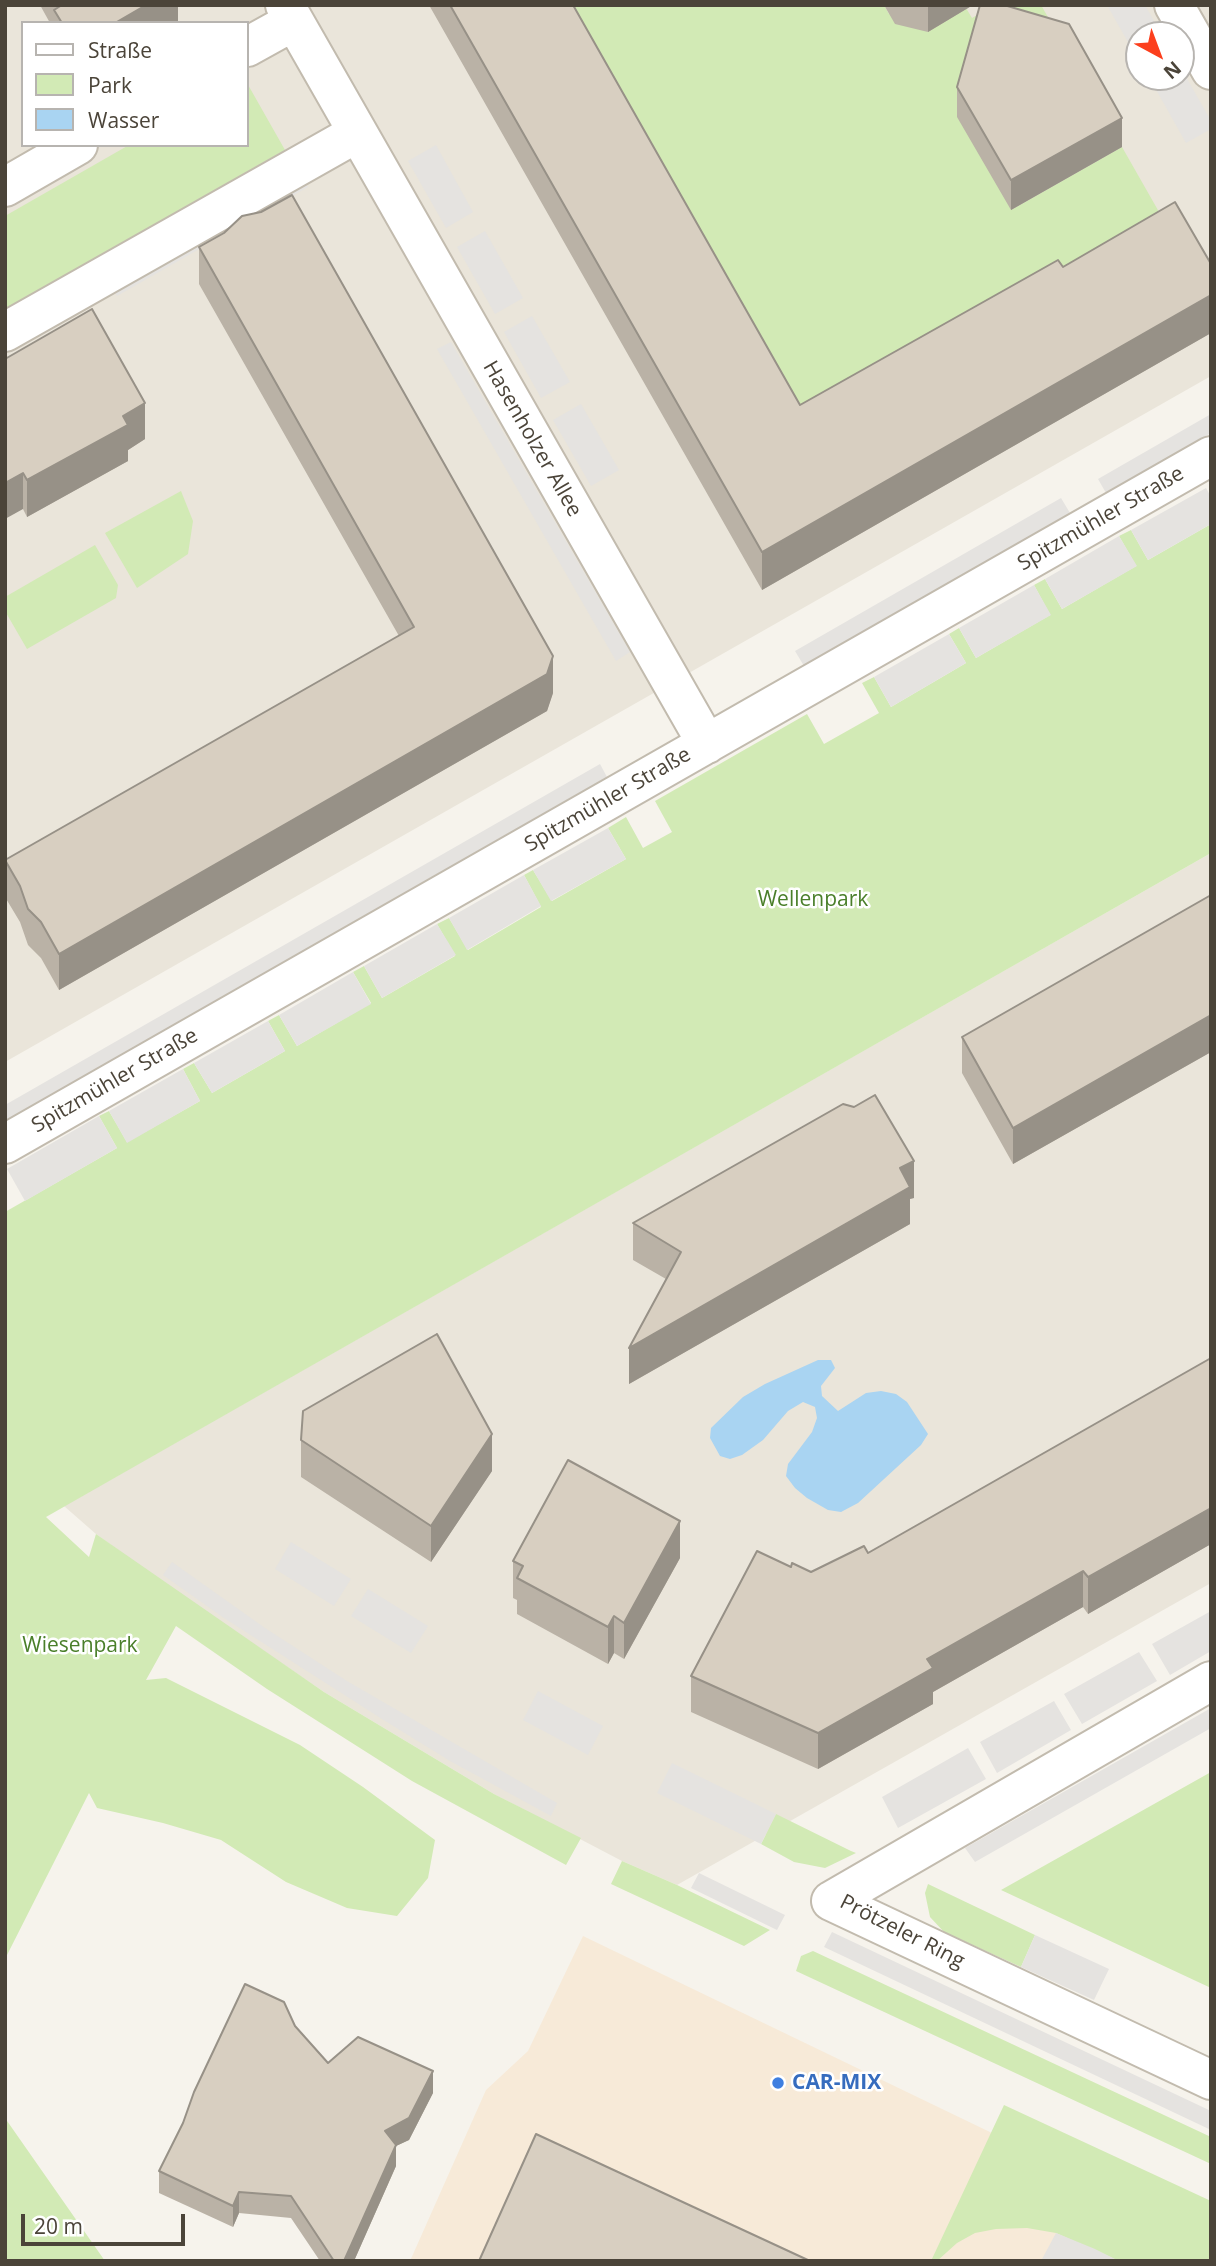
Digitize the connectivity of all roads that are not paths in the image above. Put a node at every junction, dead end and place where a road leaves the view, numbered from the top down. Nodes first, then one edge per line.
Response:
1 (1174, 5) edge
2 (289, 13) edge
3 (248, 46) edge
4 (1211, 70) edge
5 (357, 133) junction
6 (75, 147) edge
7 (5, 187) edge
8 (5, 332) edge
9 (1211, 456) edge
10 (707, 744) junction
11 (5, 1144) edge
12 (1211, 1681) edge
13 (1211, 2080) edge

1 - 4 street
2 - 3 street, Hasenholzer Allee
2 - 5 street, Hasenholzer Allee
5 - 8 street
5 - 10 street, Hasenholzer Allee
6 - 7 street
9 - 10 street, Spitzmühler Straße
10 - 11 street, Spitzmühler Straße
12 - 13 street, Prötzeler Ring

